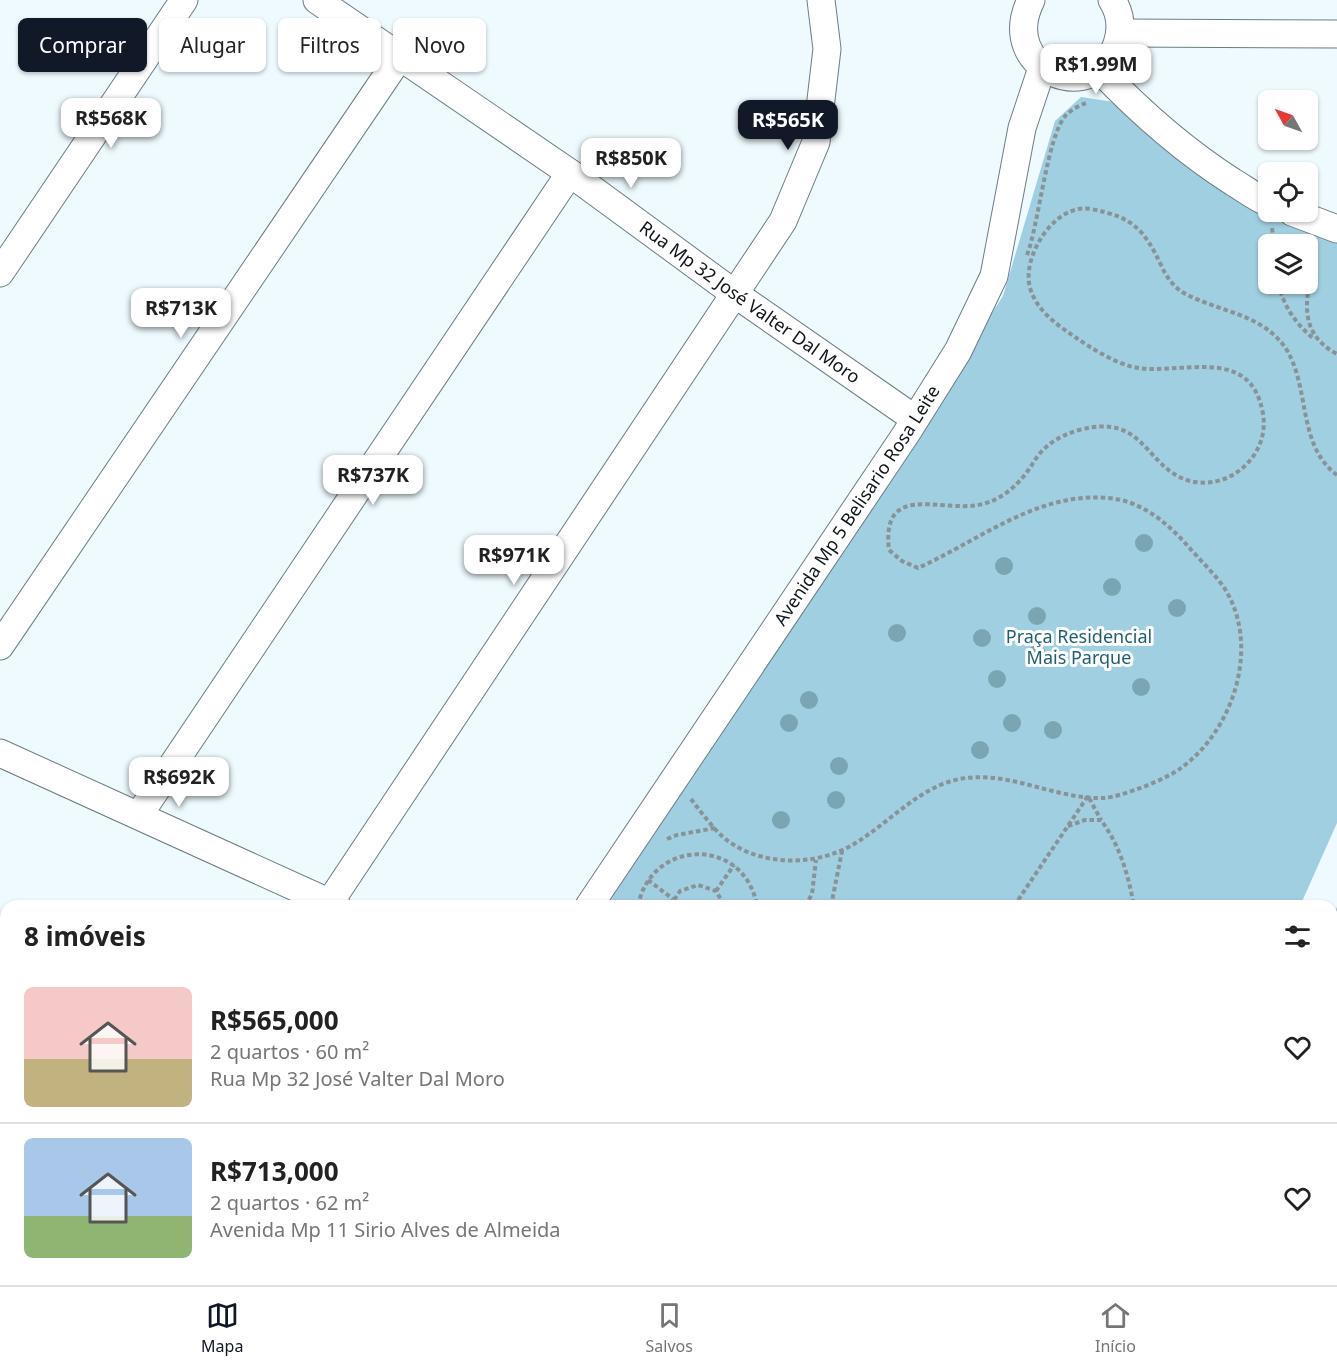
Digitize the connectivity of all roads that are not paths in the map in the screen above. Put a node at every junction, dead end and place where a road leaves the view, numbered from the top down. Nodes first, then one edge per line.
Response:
1 (184, 0) edge
2 (317, 0) edge
3 (821, 0) edge
4 (1031, 0) edge
5 (1112, 0) edge
6 (1121, 33) junction
7 (1337, 34) edge
8 (393, 54) edge
9 (393, 67) edge
10 (1042, 68) junction
11 (1099, 69) junction
12 (420, 72) edge
13 (570, 173) junction
14 (1258, 196) edge
15 (1318, 222) edge
16 (1337, 229) edge
17 (0, 273) edge
18 (735, 294) junction
19 (915, 419) junction
20 (0, 646) edge
21 (0, 753) edge
22 (139, 815) junction
23 (324, 900) edge
24 (336, 900) edge
25 (593, 900) edge

1 - 17 street
2 - 8 street, Rua Mp 32 José Valter Dal Moro
3 - 18 street
4 - 10 street
5 - 6 street
6 - 7 street
6 - 11 street
9 - 20 street
10 - 11 street
10 - 19 street, Avenida Mp 5 Belisario Rosa Leite
11 - 14 street
12 - 13 street, Rua Mp 32 José Valter Dal Moro
13 - 18 street, Rua Mp 32 José Valter Dal Moro
13 - 22 street
15 - 16 street
18 - 19 street, Rua Mp 32 José Valter Dal Moro
18 - 24 street
19 - 25 street, Avenida Mp 5 Belisario Rosa Leite
21 - 22 street
22 - 23 street

